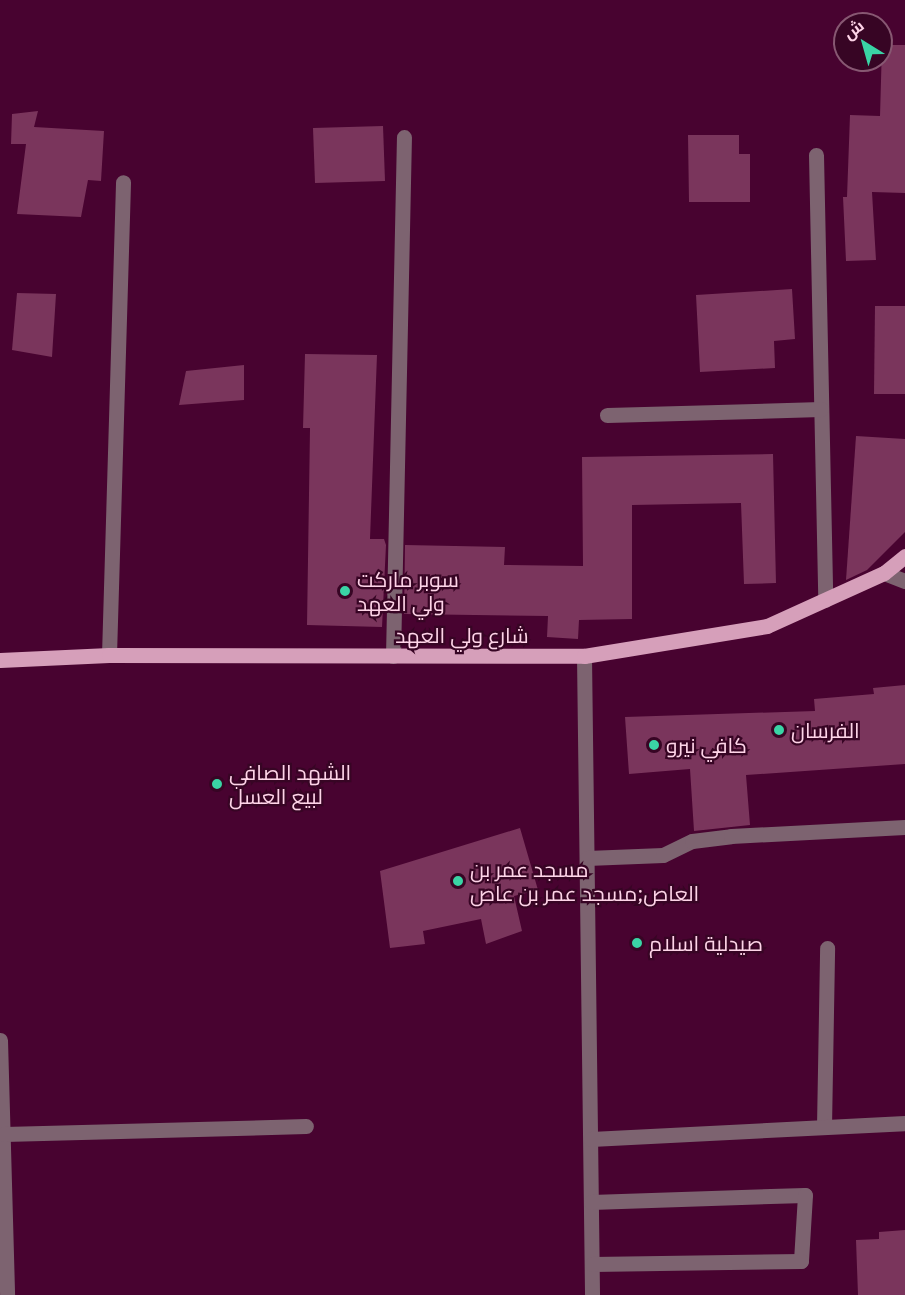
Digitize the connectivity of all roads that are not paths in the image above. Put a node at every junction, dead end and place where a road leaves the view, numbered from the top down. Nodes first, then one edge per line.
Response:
1 (404, 137) dead end
2 (816, 155) dead end
3 (123, 182) dead end
4 (821, 409) junction
5 (607, 415) dead end
6 (905, 556) edge
7 (884, 573) junction
8 (905, 581) edge
9 (825, 600) junction
10 (109, 655) junction
11 (393, 656) junction
12 (585, 656) junction
13 (0, 660) edge
14 (905, 827) edge
15 (587, 858) junction
16 (827, 948) dead end
17 (0, 1040) edge
18 (905, 1123) edge
19 (306, 1126) dead end
20 (824, 1127) junction
21 (4, 1134) junction
22 (591, 1139) junction
23 (591, 1202) junction
24 (592, 1264) junction
25 (8, 1295) edge
26 (592, 1295) edge

1 - 11 street
2 - 4 street
3 - 10 street
4 - 5 street
4 - 9 street
6 - 7 main road, شارع ولي العهد
7 - 8 street
7 - 9 main road, شارع ولي العهد
9 - 12 main road, شارع ولي العهد
10 - 11 main road, شارع ولي العهد
10 - 13 main road, شارع ولي العهد
11 - 12 main road, شارع ولي العهد
12 - 15 street
14 - 15 street
15 - 22 street
16 - 20 street
17 - 21 street
18 - 20 street
19 - 21 street
20 - 22 street
21 - 25 street
22 - 23 street
23 - 24 street
23 - 24 street
24 - 26 street

